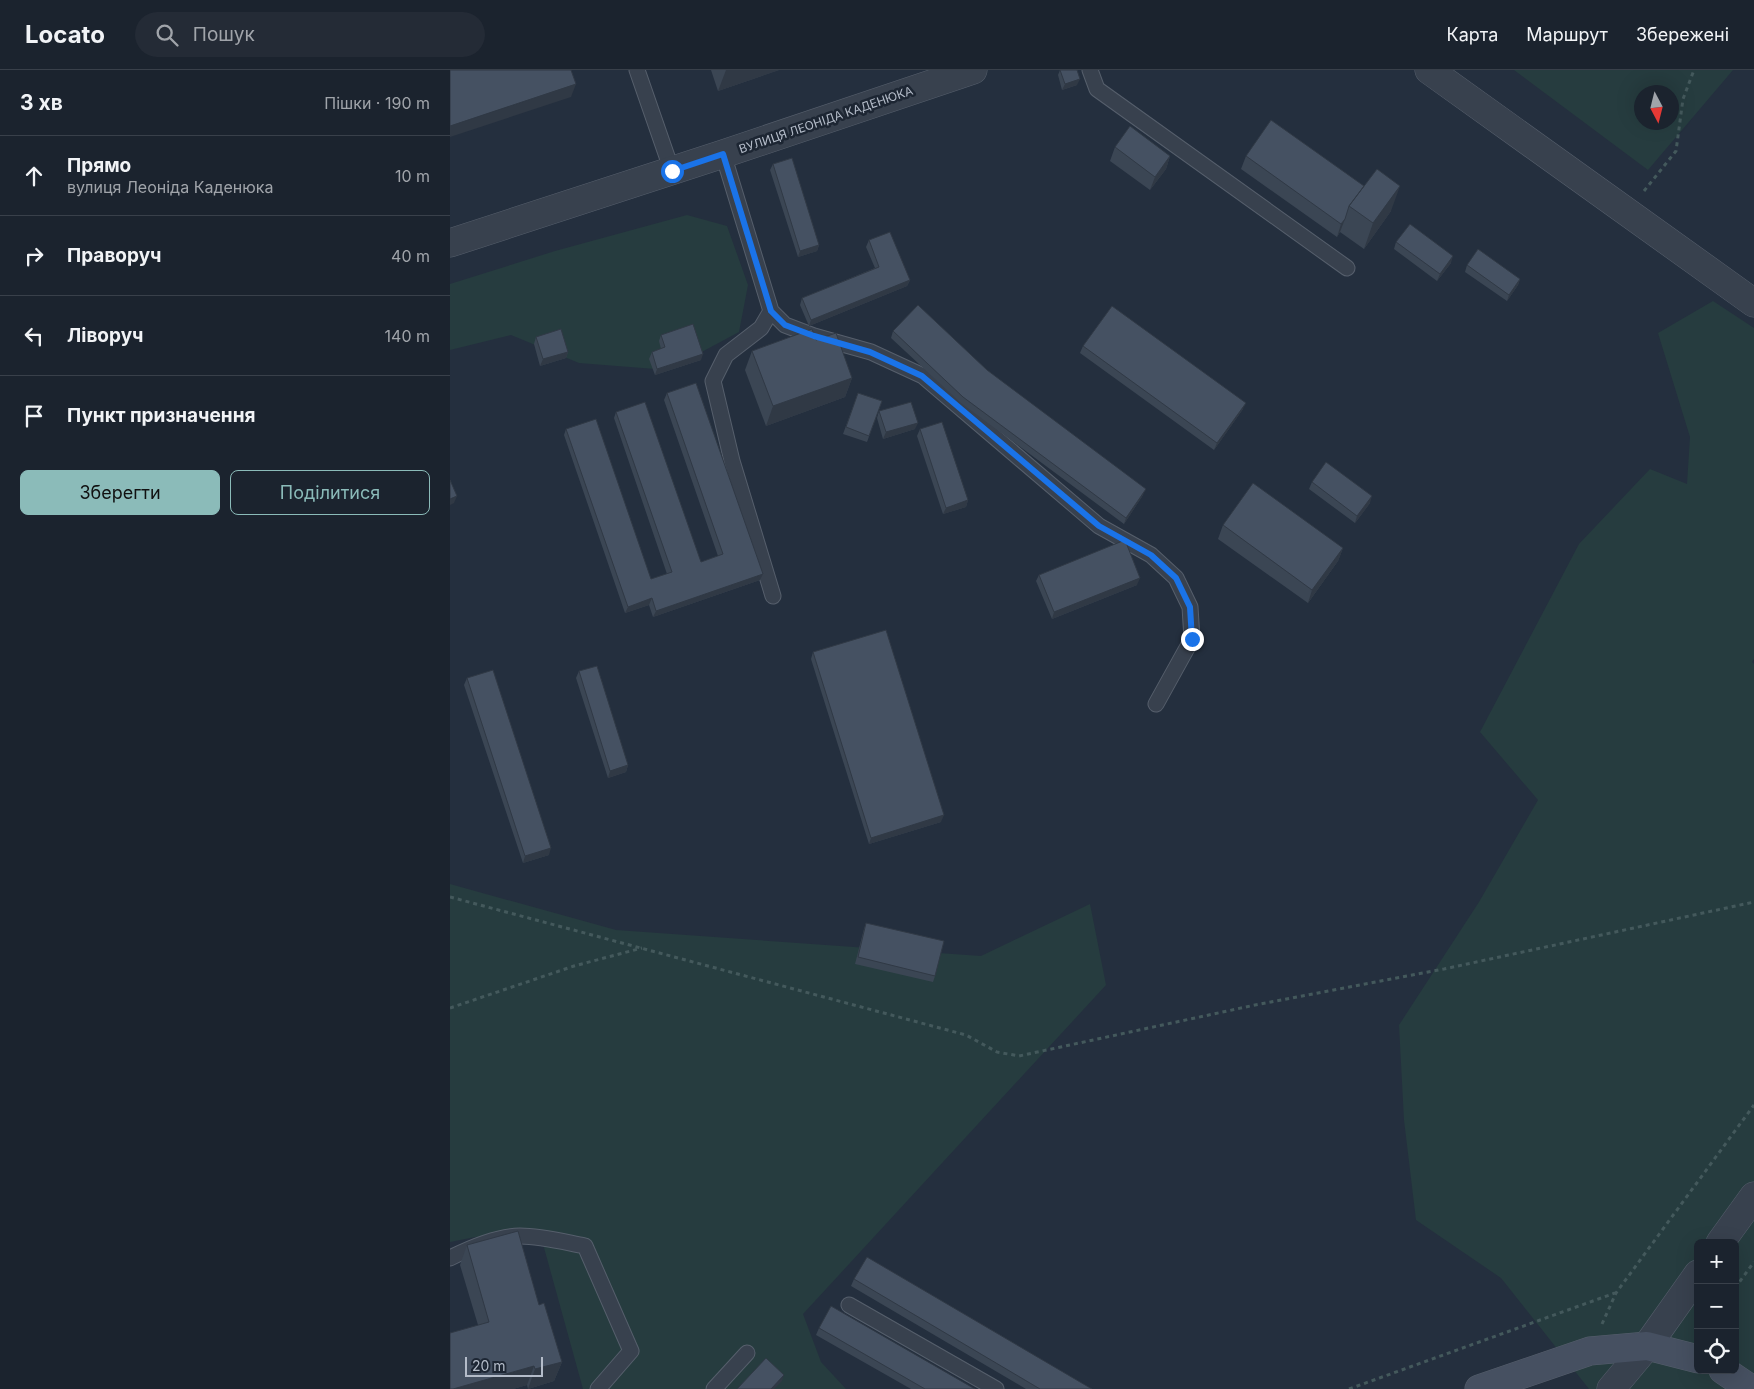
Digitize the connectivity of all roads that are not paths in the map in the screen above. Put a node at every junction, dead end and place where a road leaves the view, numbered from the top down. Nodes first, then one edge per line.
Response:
1 (637, 70) edge
2 (973, 70) edge
3 (1090, 70) edge
4 (1429, 70) edge
5 (723, 154) junction
6 (672, 171) junction
7 (450, 243) edge
8 (1347, 268) dead end
9 (1754, 303) edge
10 (771, 311) junction
11 (773, 596) dead end
12 (1156, 704) dead end
13 (1754, 1196) edge
14 (1723, 1239) edge
15 (450, 1258) edge
16 (1694, 1280) edge
17 (849, 1305) dead end
18 (1647, 1346) junction
19 (747, 1353) dead end
20 (1694, 1358) edge
21 (1730, 1374) edge
22 (598, 1389) edge
23 (714, 1389) edge
24 (996, 1389) edge
25 (1479, 1389) edge
26 (1611, 1389) edge
27 (1751, 1389) edge

1 - 6 lane
2 - 5 street, ВУЛИЦЯ ЛЕОНІДА КАДЕНЮКА
3 - 8 lane
4 - 9 street
5 - 6 street, ВУЛИЦЯ ЛЕОНІДА КАДЕНЮКА
5 - 10 lane
6 - 7 street, ВУЛИЦЯ ЛЕОНІДА КАДЕНЮКА
10 - 11 lane
10 - 12 lane
13 - 14 street
15 - 22 lane
16 - 18 street
17 - 24 lane
18 - 20 street
18 - 25 street
18 - 26 street
19 - 23 lane
21 - 27 street

